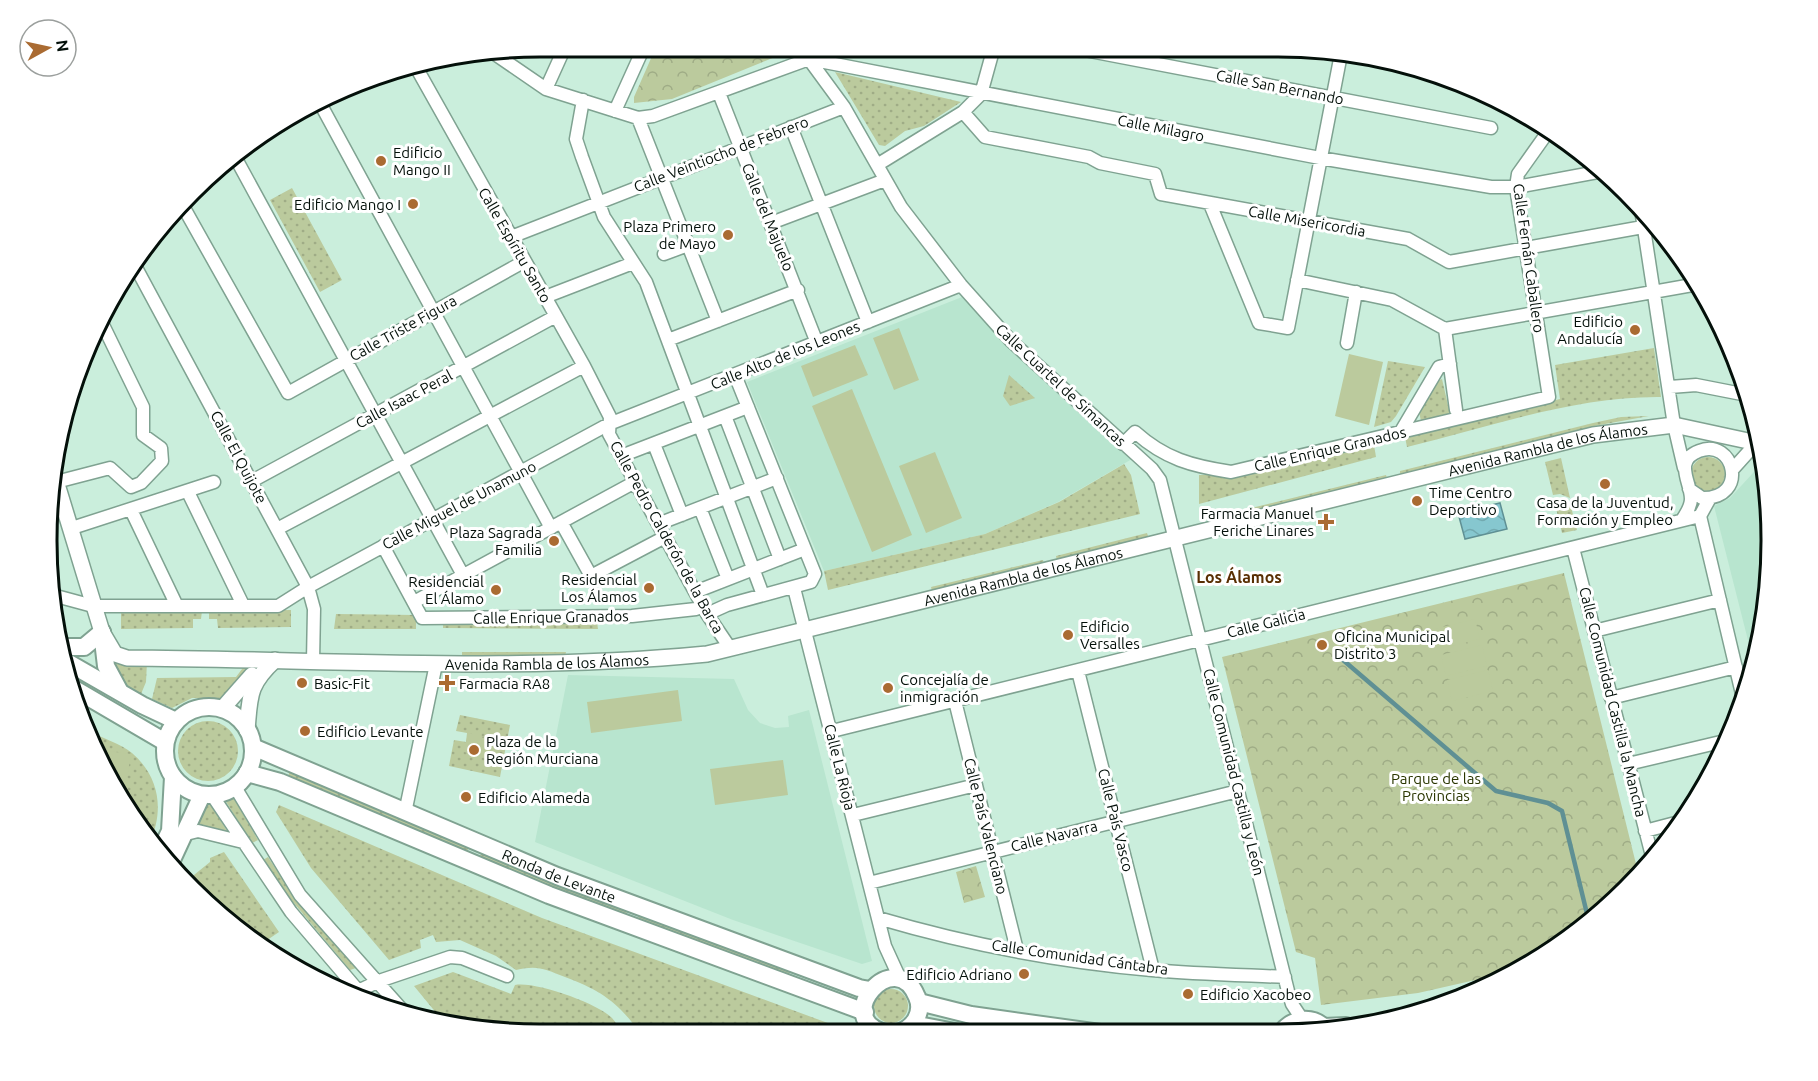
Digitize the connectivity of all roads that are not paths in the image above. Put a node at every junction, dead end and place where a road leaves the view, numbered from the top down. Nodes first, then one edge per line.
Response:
1 (560, 57) edge
2 (639, 57) edge
3 (991, 57) edge
4 (1122, 57) edge
5 (502, 59) edge
6 (809, 59) junction
7 (1340, 61) edge
8 (419, 72) edge
9 (546, 89) junction
10 (718, 93) junction
11 (981, 94) junction
12 (1332, 97) junction
13 (583, 100) junction
14 (844, 107) junction
15 (323, 109) edge
16 (615, 111) junction
17 (963, 112) junction
18 (638, 118) junction
19 (791, 127) junction
20 (1491, 128) dead end
21 (926, 135) junction
22 (1544, 137) edge
23 (740, 147) junction
24 (868, 151) junction
25 (898, 152) junction
26 (1320, 158) junction
27 (238, 163) edge
28 (877, 165) junction
29 (1591, 173) edge
30 (662, 177) junction
31 (886, 182) junction
32 (1516, 187) junction
33 (599, 201) junction
34 (1210, 204) junction
35 (822, 205) junction
36 (186, 212) edge
37 (1308, 222) junction
38 (771, 224) junction
39 (1645, 227) edge
40 (1649, 232) edge
41 (511, 237) junction
42 (688, 245) junction
43 (1526, 247) junction
44 (664, 254) dead end
45 (525, 261) junction
46 (633, 263) junction
47 (138, 272) edge
48 (1297, 280) junction
49 (961, 285) junction
50 (1688, 286) edge
51 (798, 291) junction
52 (1356, 292) junction
53 (1654, 292) junction
54 (545, 297) junction
55 (433, 310) junction
56 (1535, 313) junction
57 (556, 316) junction
58 (718, 321) junction
59 (868, 322) junction
60 (1445, 328) junction
61 (106, 330) edge
62 (668, 340) junction
63 (817, 343) junction
64 (1347, 343) dead end
65 (346, 361) junction
66 (1450, 364) junction
67 (584, 366) junction
68 (464, 367) junction
69 (735, 375) junction
70 (1670, 387) junction
71 (1737, 392) edge
72 (686, 394) junction
73 (1549, 397) joint
74 (748, 407) junction
75 (1456, 410) dead end
76 (375, 414) junction
77 (491, 416) junction
78 (725, 416) junction
79 (609, 424) junction
80 (1674, 425) junction
81 (699, 426) junction
82 (1400, 433) junction
83 (1751, 440) edge
84 (654, 444) junction
85 (1123, 444) junction
86 (1753, 449) edge
87 (621, 456) junction
88 (403, 464) junction
89 (1684, 468) junction
90 (1732, 470) junction
91 (521, 472) junction
92 (777, 478) junction
93 (61, 480) edge
94 (252, 481) junction
95 (214, 482) dead end
96 (636, 482) junction
97 (752, 488) junction
98 (1689, 489) junction
99 (60, 492) edge
100 (188, 492) junction
101 (726, 498) junction
102 (1710, 498) junction
103 (700, 508) junction
104 (131, 510) junction
105 (682, 514) junction
106 (1700, 516) junction
107 (434, 519) junction
108 (1683, 520) junction
109 (658, 524) junction
110 (556, 525) junction
111 (72, 528) junction
112 (277, 529) junction
113 (665, 537) junction
114 (1177, 539) junction
115 (383, 546) junction
116 (1573, 548) junction
117 (805, 549) junction
118 (780, 559) junction
119 (753, 569) junction
120 (464, 577) junction
121 (728, 579) junction
122 (308, 587) junction
123 (794, 588) junction
124 (695, 592) junction
125 (763, 595) junction
126 (60, 597) edge
127 (1720, 600) junction
128 (414, 602) junction
129 (243, 604) junction
130 (93, 606) junction
131 (177, 606) junction
132 (702, 612) junction
133 (1594, 630) junction
134 (806, 631) junction
135 (102, 632) junction
136 (1201, 640) junction
137 (69, 647) edge
138 (730, 648) junction
139 (275, 660) junction
140 (313, 661) junction
141 (436, 664) junction
142 (73, 665) edge
143 (1736, 668) junction
144 (1078, 671) junction
145 (1739, 683) edge
146 (120, 693) junction
147 (82, 694) edge
148 (1611, 698) junction
149 (955, 701) junction
150 (222, 709) junction
151 (176, 721) junction
152 (247, 730) junction
153 (832, 731) junction
154 (165, 742) junction
155 (1716, 743) edge
156 (253, 747) junction
157 (1628, 764) junction
158 (247, 773) junction
159 (173, 777) junction
160 (976, 785) junction
161 (235, 787) junction
162 (1238, 791) junction
163 (207, 795) junction
164 (405, 813) junction
165 (852, 815) junction
166 (1116, 821) junction
167 (1668, 825) edge
168 (1646, 831) junction
169 (186, 834) junction
170 (243, 842) junction
171 (164, 843) edge
172 (1650, 848) edge
173 (993, 852) junction
174 (174, 856) edge
175 (869, 883) junction
176 (878, 918) junction
177 (885, 946) junction
178 (1017, 950) junction
179 (1153, 970) junction
180 (507, 976) dead end
181 (1285, 977) junction
182 (379, 981) junction
183 (900, 981) junction
184 (351, 985) edge
185 (877, 985) junction
186 (366, 991) edge
187 (396, 1002) edge
188 (919, 1002) junction
189 (1292, 1004) junction
190 (865, 1012) junction
191 (1302, 1019) junction
192 (1318, 1022) edge
193 (1295, 1023) edge
194 (872, 1024) edge
195 (913, 1024) edge
196 (1035, 1024) edge
197 (1286, 1024) edge

1 - 9 street
2 - 16 street
3 - 11 street
4 - 12 street, Calle San Bernando
5 - 9 street
6 - 10 street
6 - 11 street, Calle Milagro
6 - 14 street, Calle Cuartel de Simancas
7 - 12 street
8 - 41 street, Calle Espíritu Santo
9 - 13 street
10 - 18 street
10 - 23 street, Calle del Majuelo
11 - 17 street
11 - 26 street, Calle Milagro
12 - 20 street, Calle San Bernando
12 - 26 street
13 - 16 street
13 - 33 street
14 - 19 street, Calle Veintiocho de Febrero
14 - 24 street, Calle Cuartel de Simancas
15 - 55 street
16 - 18 street
17 - 21 street
17 - 34 street, Calle Misericordia
18 - 30 street
19 - 23 street, Calle Veintiocho de Febrero
19 - 35 street
21 - 24 street
21 - 25 street
22 - 32 street, Calle Fernán Caballero
23 - 30 street, Calle Veintiocho de Febrero
23 - 38 street, Calle del Majuelo
24 - 28 street, Calle Cuartel de Simancas
25 - 28 street
25 - 31 street
26 - 32 street, Calle Milagro
26 - 37 street
27 - 65 street
28 - 31 street, Calle Cuartel de Simancas
29 - 32 street, Calle Milagro
30 - 33 street, Calle Veintiocho de Febrero
30 - 42 street
31 - 35 street
31 - 49 street, Calle Cuartel de Simancas
32 - 43 street, Calle Fernán Caballero
33 - 41 street, Calle Veintiocho de Febrero
33 - 46 street
34 - 37 street, Calle Misericordia
34 - 48 street
35 - 38 street
35 - 59 street
36 - 65 street, Calle Triste Figura
37 - 43 street, Calle Misericordia
37 - 48 street
38 - 51 street, Calle del Majuelo
39 - 43 street
40 - 53 street
41 - 45 street, Calle Espíritu Santo
42 - 44 street
42 - 58 street
43 - 56 street, Calle Fernán Caballero
45 - 54 street, Calle Espíritu Santo
45 - 55 street, Calle Triste Figura
46 - 54 street
46 - 62 street
47 - 94 street, Calle El Quijote
48 - 52 street
49 - 59 street, Calle Alto de los Leones
49 - 85 street, Calle Cuartel de Simancas
50 - 53 street
51 - 58 street
51 - 63 street, Calle del Majuelo
52 - 60 street
52 - 64 street
53 - 56 street
53 - 70 street
54 - 57 street, Calle Espíritu Santo
55 - 65 street, Calle Triste Figura
55 - 68 street
56 - 60 street
56 - 73 street, Calle Fernán Caballero
57 - 67 street, Calle Espíritu Santo
57 - 68 street, Calle Isaac Peral
58 - 62 street
59 - 63 street, Calle Alto de los Leones
60 - 66 street
61 - 93 street
62 - 72 street
63 - 69 street, Calle Alto de los Leones
65 - 76 street
66 - 75 street
66 - 82 street
67 - 77 street
67 - 79 street, Calle Espíritu Santo
68 - 76 street, Calle Isaac Peral
68 - 77 street
69 - 72 street, Calle Alto de los Leones
69 - 74 street
70 - 71 street
70 - 80 street
72 - 79 street, Calle Alto de los Leones
72 - 81 street
73 - 82 street, Calle Enrique Granados
74 - 78 street
74 - 92 street
76 - 88 street
76 - 94 street, Calle Isaac Peral
77 - 88 street
77 - 91 street
78 - 81 street
78 - 97 street
79 - 87 street, Calle Pedro Calderón de la Barca
79 - 91 street, Calle Miguel de Unamuno
80 - 83 street, Avenida Rambla de los Álamos
80 - 89 street
80 - 114 street, Avenida Rambla de los Álamos
81 - 84 street
81 - 101 street
82 - 85 street, Calle Enrique Granados
84 - 87 street
84 - 105 street
85 - 114 street, Calle Cuartel de Simancas
86 - 90 street
87 - 96 street, Calle Pedro Calderón de la Barca
88 - 107 street
88 - 112 street
89 - 90 street
89 - 98 street
90 - 102 street
91 - 107 street, Calle Miguel de Unamuno
91 - 110 street
92 - 97 street
92 - 117 street
94 - 112 street, Calle El Quijote
95 - 100 street
96 - 109 street, Calle Pedro Calderón de la Barca
96 - 110 street
97 - 101 street
97 - 118 street
98 - 102 street
98 - 108 street
99 - 111 street, Avenida Rambla de los Álamos
100 - 104 street
100 - 129 street
101 - 103 street
101 - 119 street
102 - 106 street
103 - 105 street
103 - 121 street
104 - 111 street
104 - 131 street
105 - 109 street
106 - 108 street, Calle Galicia
106 - 127 street
107 - 115 street, Calle Miguel de Unamuno
107 - 120 street
108 - 116 street, Calle Galicia
109 - 113 street, Calle Pedro Calderón de la Barca
110 - 113 street
110 - 120 street
111 - 130 street, Avenida Rambla de los Álamos
112 - 122 street, Calle El Quijote
113 - 124 street, Calle Pedro Calderón de la Barca
114 - 134 street, Avenida Rambla de los Álamos
114 - 136 street, Calle Comunidad Castilla y León
115 - 122 street, Calle Miguel de Unamuno
115 - 128 street
116 - 133 street, Calle Comunidad Castilla la Mancha
116 - 136 street, Calle Galicia
117 - 118 street
117 - 123 street
118 - 119 street
119 - 121 street
119 - 125 street
120 - 128 street
121 - 124 street
122 - 129 street
122 - 140 street, Calle El Quijote
123 - 125 street, Calle Enrique Granados
123 - 134 street, Calle La Rioja
124 - 132 street, Calle Pedro Calderón de la Barca
125 - 132 street, Calle Enrique Granados
126 - 130 street
127 - 133 street
127 - 143 street
128 - 132 street, Calle Enrique Granados
129 - 131 street
130 - 131 street
130 - 135 street, Avenida Rambla de los Álamos
132 - 138 street, Calle Pedro Calderón de la Barca
133 - 148 street, Calle Comunidad Castilla la Mancha
134 - 138 street, Avenida Rambla de los Álamos
134 - 153 street, Calle La Rioja
135 - 137 main road
135 - 139 street, Avenida Rambla de los Álamos
135 - 146 main road
136 - 144 street, Calle Galicia
136 - 162 street, Calle Comunidad Castilla y León
138 - 141 street, Avenida Rambla de los Álamos
139 - 140 street, Avenida Rambla de los Álamos
139 - 150 street
139 - 152 street
140 - 141 street, Avenida Rambla de los Álamos
141 - 164 street
142 - 146 main road
143 - 145 street
143 - 148 street
144 - 149 street, Calle Galicia
144 - 166 street, Calle País Vasco
146 - 151 main road
147 - 154 main road
148 - 157 street, Calle Comunidad Castilla la Mancha
149 - 153 street, Calle Galicia
149 - 160 street, Calle País Valenciano
150 - 151 main road
150 - 152 main road
151 - 154 main road
152 - 156 main road
153 - 165 street, Calle La Rioja
154 - 159 main road
155 - 157 street
156 - 158 main road
156 - 164 main road, Ronda de Levante
157 - 168 street, Calle Comunidad Castilla la Mancha
158 - 161 main road
158 - 190 main road, Ronda de Levante
159 - 163 main road
159 - 171 main road
160 - 165 street
160 - 173 street, Calle País Valenciano
161 - 163 main road
161 - 182 street
162 - 166 street, Calle Navarra
162 - 181 street, Calle Comunidad Castilla y León
163 - 169 main road
163 - 170 street
164 - 185 main road, Ronda de Levante
165 - 175 street, Calle La Rioja
166 - 173 street, Calle Navarra
166 - 179 street, Calle País Vasco
167 - 168 street
168 - 172 street, Calle Comunidad Castilla la Mancha
169 - 170 street
169 - 174 main road
170 - 184 street
173 - 175 street, Calle Navarra
173 - 178 street, Calle País Valenciano
175 - 176 street, Calle La Rioja
176 - 177 street, Calle La Rioja
176 - 178 street, Calle Comunidad Cántabra
177 - 183 street, Calle La Rioja
177 - 185 street, Calle La Rioja
178 - 179 street, Calle Comunidad Cántabra
179 - 181 street, Calle Comunidad Cántabra
180 - 182 street
181 - 189 street, Calle Comunidad Castilla y León
182 - 186 street
182 - 187 street
183 - 185 main road, Ronda de Levante
183 - 188 main road
185 - 190 main road
188 - 195 main road
188 - 196 main road
189 - 191 street, Calle Comunidad Castilla y León
189 - 197 street, Calle Comunidad Castilla y León
190 - 194 main road, Ronda de Levante
191 - 192 main road
191 - 193 main road

